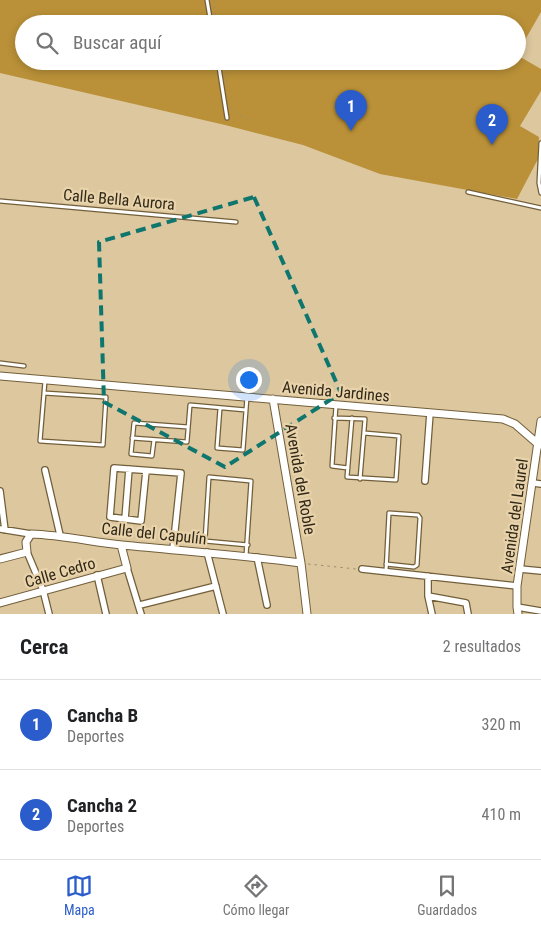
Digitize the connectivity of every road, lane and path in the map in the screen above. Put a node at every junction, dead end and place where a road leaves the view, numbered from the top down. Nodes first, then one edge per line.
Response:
1 (207, 0) edge
2 (214, 0) edge
3 (210, 15) edge
4 (215, 15) edge
5 (219, 70) edge
6 (226, 71) edge
7 (226, 83) dead end
8 (228, 103) dead end
9 (227, 118) dead end
10 (250, 119) dead end
11 (541, 143) edge
12 (468, 192) dead end
13 (541, 193) edge
14 (0, 201) edge
15 (541, 208) edge
16 (236, 222) dead end
17 (0, 363) edge
18 (24, 366) dead end
19 (0, 376) edge
20 (45, 381) junction
21 (44, 393) junction
22 (248, 397) junction
23 (273, 399) junction
24 (336, 405) junction
25 (220, 408) junction
26 (246, 410) junction
27 (430, 412) junction
28 (334, 418) junction
29 (352, 418) junction
30 (541, 421) edge
31 (188, 427) junction
32 (364, 433) junction
33 (132, 438) junction
34 (154, 440) junction
35 (540, 445) edge
36 (348, 468) junction
37 (129, 469) junction
38 (46, 470) dead end
39 (146, 471) junction
40 (360, 479) junction
41 (425, 481) dead end
42 (533, 483) junction
43 (541, 484) edge
44 (0, 491) edge
45 (125, 519) junction
46 (3, 529) edge
47 (31, 534) junction
48 (60, 535) junction
49 (120, 545) junction
50 (248, 545) junction
51 (173, 549) junction
52 (27, 552) junction
53 (207, 552) junction
54 (246, 556) junction
55 (257, 557) junction
56 (0, 559) edge
57 (301, 563) junction
58 (386, 564) junction
59 (127, 568) junction
60 (362, 569) joint
61 (520, 569) junction
62 (541, 571) edge
63 (386, 572) junction
64 (97, 575) junction
65 (428, 576) junction
66 (216, 586) junction
67 (517, 586) junction
68 (43, 590) junction
69 (428, 596) junction
70 (0, 603) edge
71 (140, 605) junction
72 (267, 605) dead end
73 (518, 611) edge
74 (541, 611) edge
75 (49, 614) edge
76 (106, 614) edge
77 (141, 614) edge
78 (223, 614) edge
79 (307, 614) edge
80 (432, 614) edge
81 (468, 614) edge

1 - 3 lane
2 - 4 path
5 - 9 lane
6 - 7 path
8 - 10 path
11 - 13 lane
12 - 15 lane
14 - 16 lane, Calle Bella Aurora
17 - 18 lane
19 - 20 street, Avenida Jardines
20 - 21 lane
20 - 22 street, Avenida Jardines
21 - 21 lane
22 - 23 street, Avenida Jardines
22 - 26 lane
23 - 24 street, Avenida Jardines
23 - 57 street, Avenida del Roble
24 - 27 street, Avenida Jardines
24 - 28 lane
25 - 26 lane
25 - 26 lane
25 - 31 lane
27 - 35 street, Avenida Jardines
27 - 41 street
28 - 29 lane
28 - 36 lane
29 - 32 lane
29 - 36 lane
30 - 35 street, Avenida del Laurel
31 - 33 lane
31 - 34 lane
32 - 40 lane
32 - 40 lane
33 - 34 lane
33 - 34 lane
35 - 42 street, Avenida del Laurel
36 - 40 lane
37 - 39 street
37 - 45 street
37 - 45 street
38 - 48 street
39 - 45 street
39 - 51 street
42 - 43 street
42 - 61 street, Avenida del Laurel
44 - 46 street
46 - 47 street, Calle del Capulín
47 - 48 street, Calle del Capulín
47 - 52 street
48 - 49 street, Calle del Capulín
49 - 51 street, Calle del Capulín
49 - 59 street
50 - 50 lane
50 - 54 lane
51 - 53 street, Calle del Capulín
52 - 56 street
52 - 68 street
53 - 54 street, Calle del Capulín
53 - 66 street
54 - 55 street, Calle del Capulín
55 - 57 street, Calle del Capulín
55 - 72 street
57 - 60 path
57 - 79 street, Avenida del Roble
58 - 58 lane
58 - 63 lane
59 - 64 street, Calle Cedro
59 - 71 street
60 - 63 street
61 - 62 street
61 - 67 street, Avenida del Laurel
63 - 65 street
64 - 68 street, Calle Cedro
64 - 76 street
65 - 67 street
65 - 69 street
66 - 71 street
66 - 78 street
67 - 73 street, Avenida del Laurel
68 - 70 street, Calle Cedro
68 - 75 street
69 - 80 street
69 - 81 street
71 - 77 street
73 - 74 street

